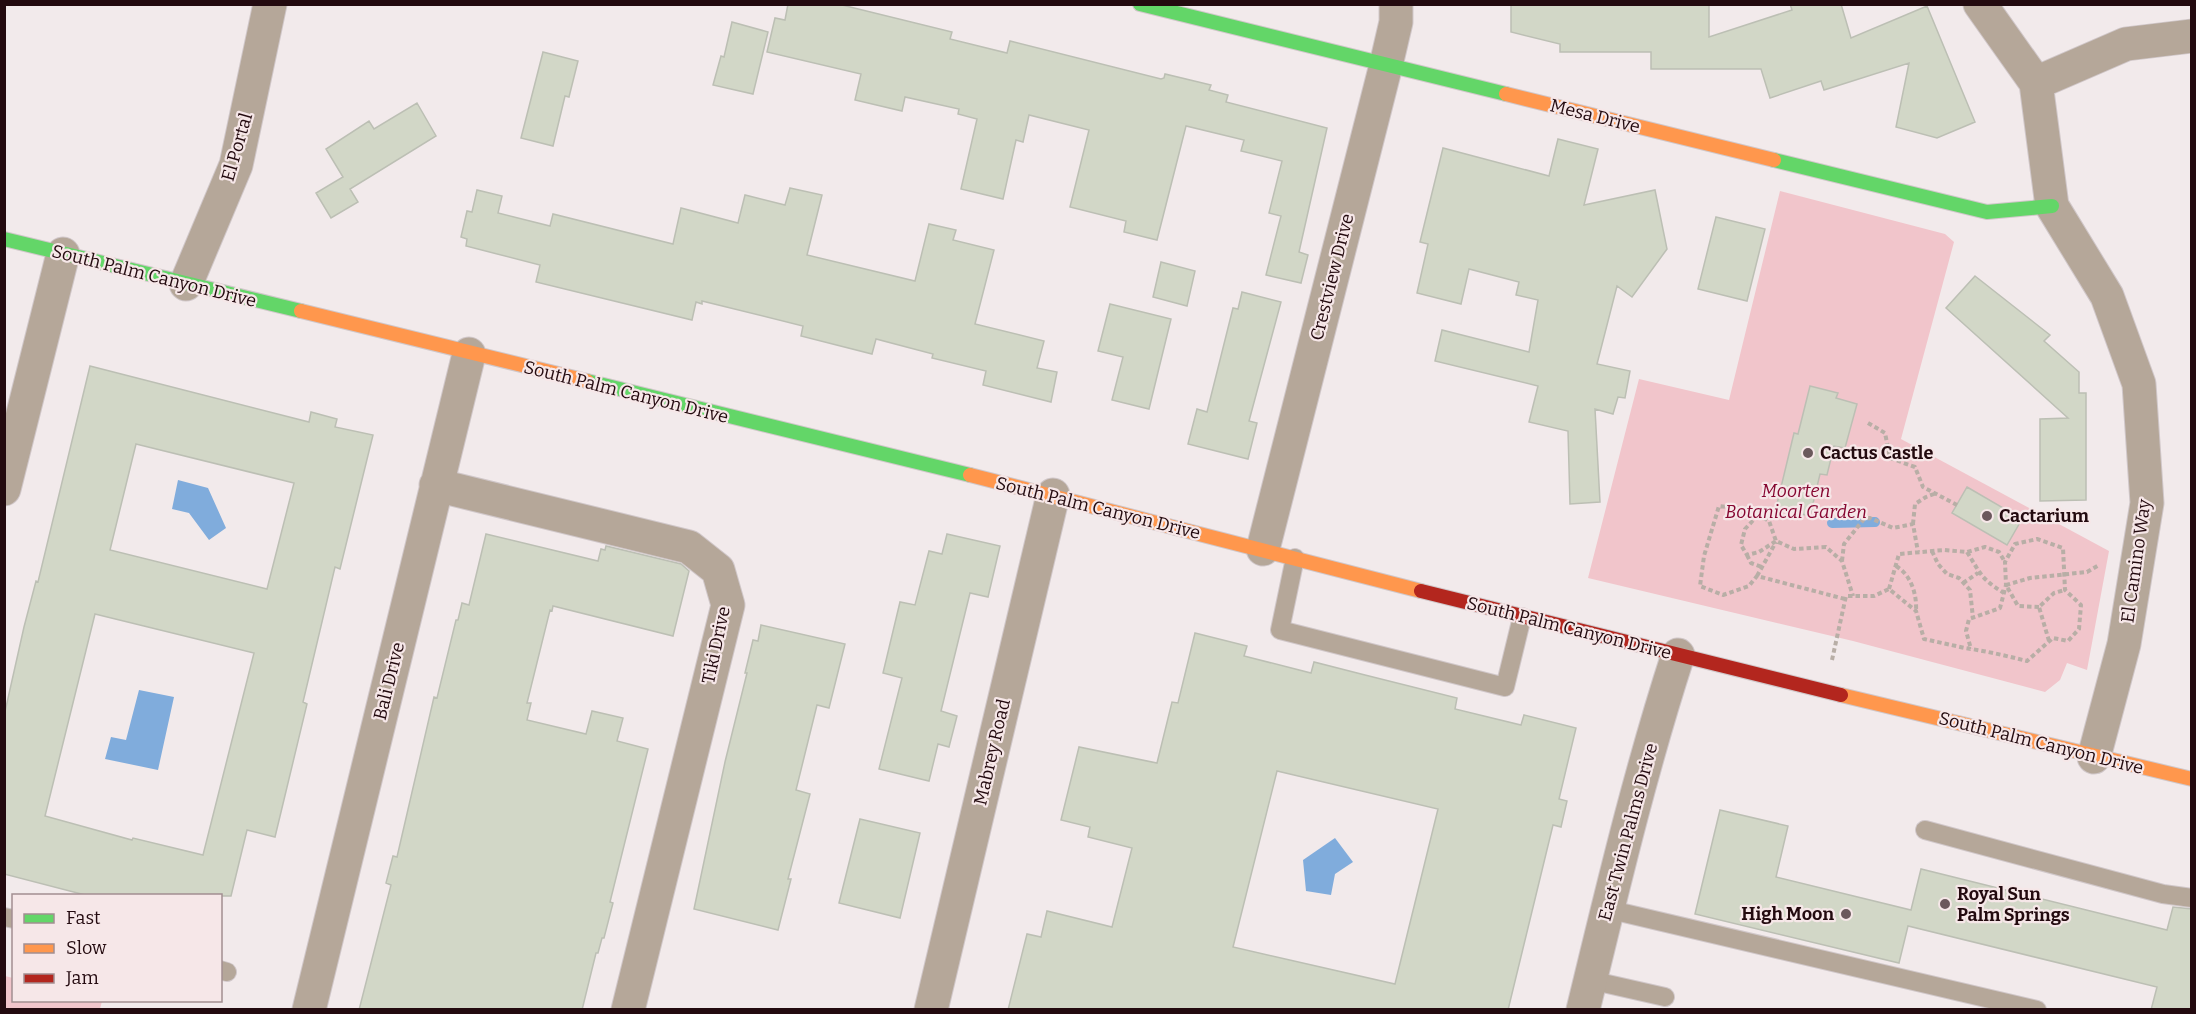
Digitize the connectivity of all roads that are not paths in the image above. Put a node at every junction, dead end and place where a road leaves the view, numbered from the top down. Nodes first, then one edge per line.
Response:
1 (270, 4) edge
2 (1140, 4) edge
3 (1396, 4) edge
4 (1980, 4) edge
5 (2192, 36) edge
6 (1386, 66) junction
7 (2036, 83) junction
8 (2052, 206) junction
9 (4, 239) edge
10 (63, 254) junction
11 (186, 284) junction
12 (469, 354) junction
13 (436, 485) junction
14 (4, 489) edge
15 (1053, 495) junction
16 (1263, 549) junction
17 (1295, 558) junction
18 (1522, 617) junction
19 (1678, 655) junction
20 (2094, 758) junction
21 (2192, 779) edge
22 (1925, 830) dead end
23 (2192, 898) edge
24 (1607, 909) junction
25 (1587, 995) edge
26 (1665, 997) dead end
27 (309, 1010) edge
28 (628, 1010) edge
29 (931, 1010) edge
30 (2037, 1010) edge

1 - 11 street, El Portal
2 - 6 street, Mesa Drive
3 - 6 street, Crestview Drive
4 - 7 street, El Camino Way
5 - 7 street
6 - 8 street, Mesa Drive
6 - 16 street, Crestview Drive
7 - 8 street, El Camino Way
8 - 20 street, El Camino Way
9 - 10 street, South Palm Canyon Drive
10 - 11 street, South Palm Canyon Drive
10 - 14 street
11 - 12 street, South Palm Canyon Drive
12 - 13 street, Bali Drive
12 - 15 street, South Palm Canyon Drive
13 - 27 street, Bali Drive
13 - 28 street, Tiki Drive
15 - 16 street, South Palm Canyon Drive
15 - 29 street, Mabrey Road
16 - 17 street, South Palm Canyon Drive
17 - 18 street, South Palm Canyon Drive
17 - 18 lane
18 - 19 street, South Palm Canyon Drive
19 - 20 street, South Palm Canyon Drive
19 - 24 street, East Twin Palms Drive
20 - 21 street, South Palm Canyon Drive
22 - 23 lane
24 - 25 street, East Twin Palms Drive
24 - 30 lane
25 - 26 lane

